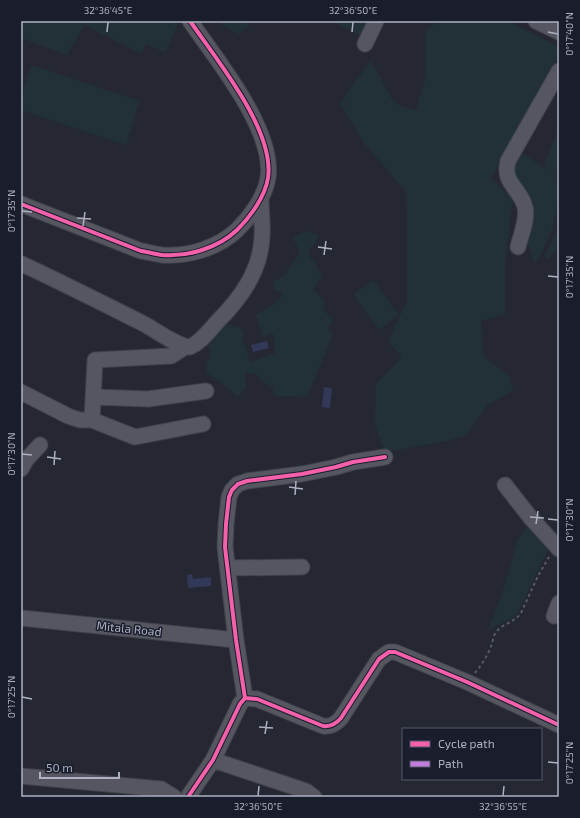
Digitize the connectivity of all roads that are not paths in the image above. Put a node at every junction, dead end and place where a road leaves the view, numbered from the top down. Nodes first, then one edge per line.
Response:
1 (190, 21) edge
2 (376, 21) edge
3 (536, 21) edge
4 (559, 32) edge
5 (365, 44) dead end
6 (559, 71) edge
7 (261, 198) junction
8 (21, 204) edge
9 (518, 247) dead end
10 (22, 264) dead end
11 (185, 346) junction
12 (206, 391) dead end
13 (21, 392) edge
14 (94, 397) junction
15 (92, 420) junction
16 (203, 424) dead end
17 (40, 445) dead end
18 (385, 457) dead end
19 (21, 469) edge
20 (505, 485) dead end
21 (557, 547) edge
22 (302, 567) dead end
23 (228, 568) junction
24 (21, 618) edge
25 (236, 640) junction
26 (245, 698) junction
27 (559, 725) edge
28 (213, 760) junction
29 (21, 776) edge
30 (174, 797) edge
31 (188, 797) edge
32 (314, 797) edge

1 - 7 street
2 - 5 street
3 - 4 street
6 - 9 street
7 - 8 street
7 - 11 street
10 - 11 street
11 - 14 street
12 - 14 street
13 - 15 street
14 - 15 street
15 - 16 street
17 - 19 street
18 - 23 street
20 - 21 street
22 - 23 street
23 - 25 street
24 - 25 street, Mitala Road
25 - 26 street
26 - 27 street
26 - 28 street
28 - 31 street
28 - 32 street
29 - 30 street

